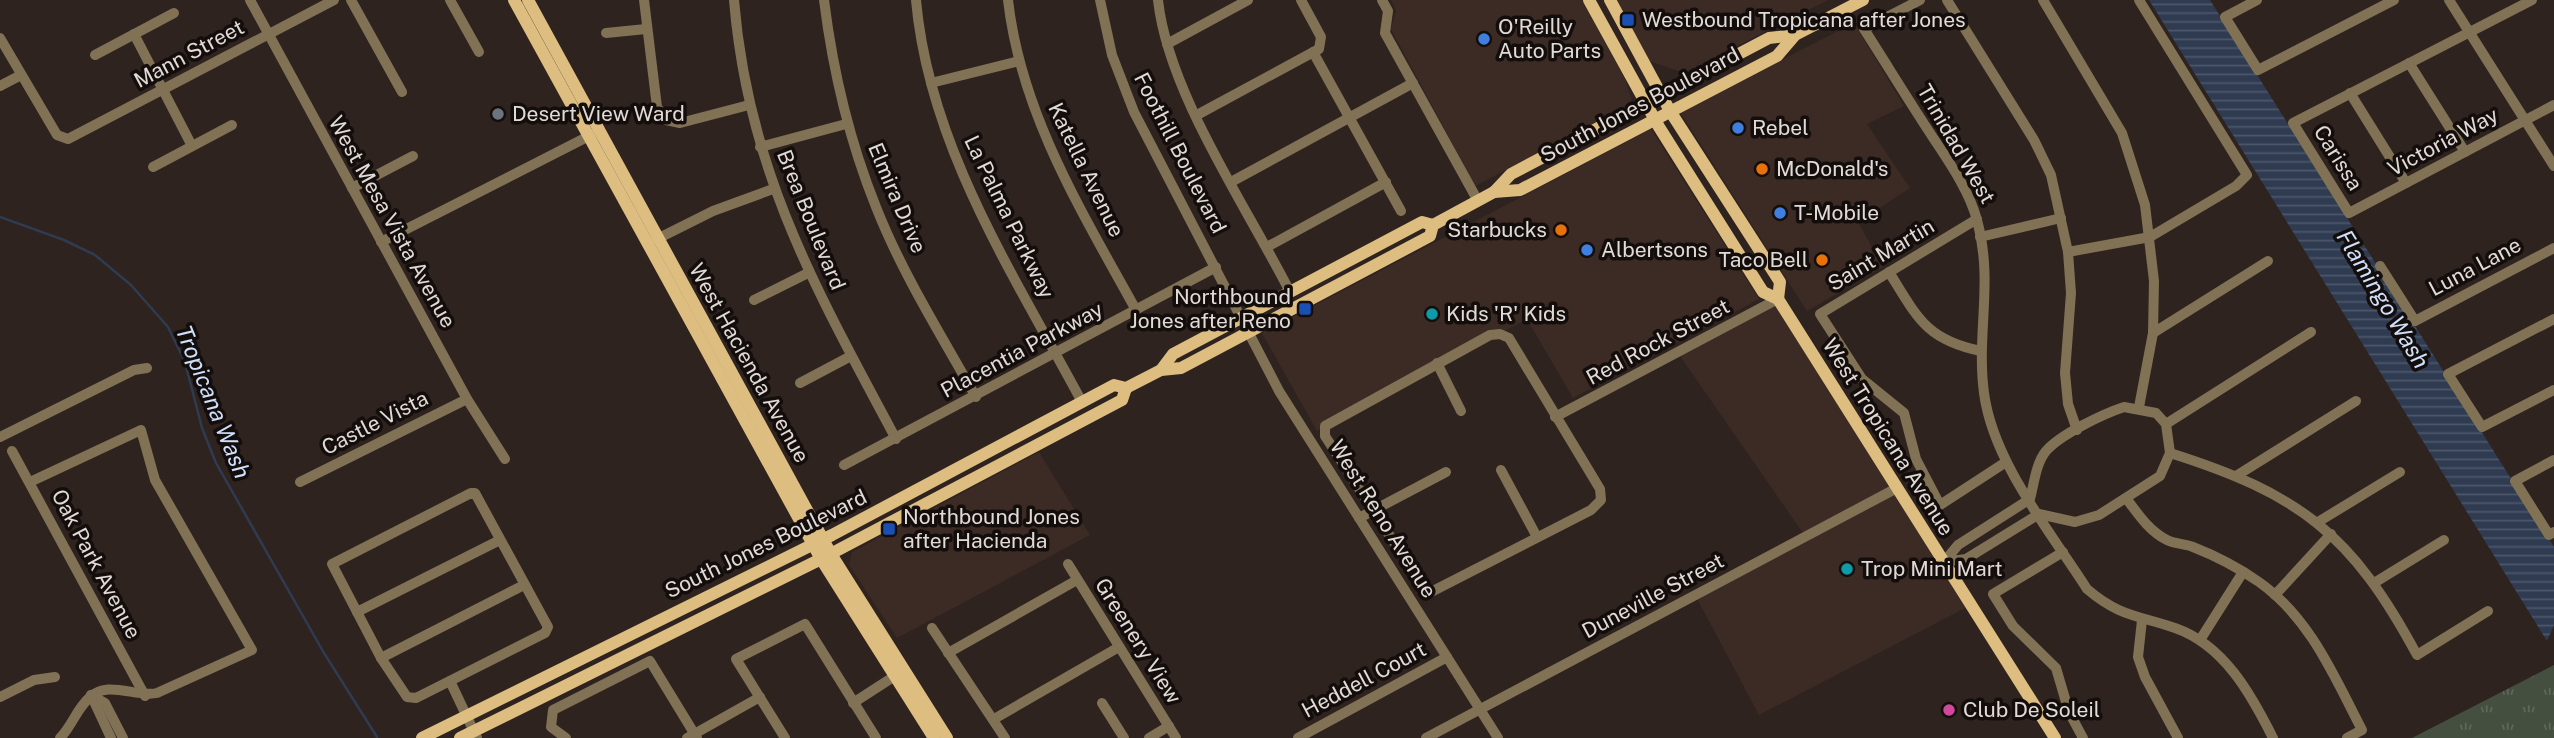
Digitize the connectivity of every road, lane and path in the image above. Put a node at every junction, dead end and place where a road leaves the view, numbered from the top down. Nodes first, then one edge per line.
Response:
1 (250, 0) edge
2 (334, 0) edge
3 (351, 0) edge
4 (450, 0) edge
5 (514, 0) edge
6 (528, 0) edge
7 (644, 0) edge
8 (734, 0) edge
9 (824, 0) edge
10 (916, 0) edge
11 (1008, 0) edge
12 (1100, 0) edge
13 (1158, 0) edge
14 (1248, 0) edge
15 (1301, 0) edge
16 (1382, 0) edge
17 (1589, 0) edge
18 (1610, 0) edge
19 (1863, 0) edge
20 (1920, 0) edge
21 (1947, 0) edge
22 (2043, 0) edge
23 (2139, 0) edge
24 (2257, 0) edge
25 (2394, 0) edge
26 (2449, 0) edge
27 (2532, 0) edge
28 (174, 13) dead end
29 (646, 29) junction
30 (2469, 32) junction
31 (539, 33) junction
32 (606, 33) dead end
33 (134, 34) junction
34 (269, 34) junction
35 (1795, 36) junction
36 (0, 38) edge
37 (1167, 44) junction
38 (479, 52) dead end
39 (1313, 52) junction
40 (95, 55) dead end
41 (1019, 61) junction
42 (2409, 62) junction
43 (20, 75) junction
44 (931, 83) junction
45 (1413, 83) junction
46 (0, 86) edge
47 (163, 90) junction
48 (402, 92) dead end
49 (2350, 93) junction
50 (1662, 94) junction
51 (1645, 103) junction
52 (749, 105) junction
53 (2554, 105) edge
54 (1671, 111) junction
55 (1197, 115) junction
56 (1349, 117) junction
57 (1654, 119) junction
58 (2526, 120) junction
59 (846, 124) junction
60 (232, 125) dead end
61 (594, 133) junction
62 (192, 145) junction
63 (761, 147) junction
64 (2465, 152) junction
65 (413, 156) dead end
66 (2554, 166) edge
67 (153, 167) dead end
68 (1231, 182) junction
69 (1386, 182) junction
70 (2406, 183) junction
71 (352, 188) junction
72 (773, 189) junction
73 (1494, 192) junction
74 (1478, 201) junction
75 (1401, 211) dead end
76 (2350, 213) joint
77 (2061, 218) junction
78 (1977, 219) junction
79 (1433, 225) junction
80 (1980, 237) junction
81 (2150, 237) junction
82 (653, 241) junction
83 (381, 243) junction
84 (1266, 247) junction
85 (2554, 248) edge
86 (2068, 252) junction
87 (2267, 261) dead end
88 (2380, 266) dead end
89 (1216, 267) junction
90 (1889, 272) junction
91 (808, 273) junction
92 (1290, 292) junction
93 (1778, 299) junction
94 (754, 300) dead end
95 (1136, 310) junction
96 (1242, 317) junction
97 (2554, 319) edge
98 (1249, 332) junction
99 (2153, 332) junction
100 (2311, 332) dead end
101 (1981, 351) junction
102 (1055, 353) junction
103 (851, 356) junction
104 (1437, 363) junction
105 (148, 368) dead end
106 (1161, 370) junction
107 (800, 383) dead end
108 (1126, 388) junction
109 (2554, 390) edge
110 (976, 397) junction
111 (467, 399) junction
112 (2356, 401) dead end
113 (1082, 402) junction
114 (2139, 407) junction
115 (1461, 411) dead end
116 (1556, 417) junction
117 (2166, 424) junction
118 (2077, 430) junction
119 (0, 437) edge
120 (896, 439) junction
121 (1012, 439) junction
122 (12, 451) dead end
123 (2170, 453) junction
124 (1020, 454) junction
125 (505, 459) dead end
126 (2554, 460) edge
127 (2006, 462) junction
128 (844, 465) dead end
129 (1501, 470) dead end
130 (1446, 472) dead end
131 (2400, 472) dead end
132 (2236, 476) junction
133 (30, 482) junction
134 (300, 482) dead end
135 (1897, 488) junction
136 (2126, 498) junction
137 (2035, 507) junction
138 (1375, 510) junction
139 (1359, 518) junction
140 (2318, 522) junction
141 (2552, 533) edge
142 (2331, 534) junction
143 (1537, 537) junction
144 (500, 540) junction
145 (2444, 540) dead end
146 (819, 542) junction
147 (2063, 552) junction
148 (826, 556) junction
149 (1944, 562) junction
150 (1068, 564) dead end
151 (2244, 572) junction
152 (1077, 580) junction
153 (2374, 583) junction
154 (524, 585) junction
155 (2275, 595) junction
156 (357, 611) junction
157 (2488, 611) dead end
158 (2142, 621) junction
159 (932, 628) dead end
160 (2200, 640) junction
161 (1119, 647) junction
162 (948, 653) junction
163 (1447, 657) junction
164 (382, 658) junction
165 (899, 673) junction
166 (55, 677) dead end
167 (450, 681) junction
168 (91, 695) junction
169 (145, 696) junction
170 (761, 696) junction
171 (0, 697) edge
172 (853, 703) junction
173 (1102, 703) dead end
174 (1480, 709) junction
175 (466, 716) junction
176 (994, 719) junction
177 (1169, 726) junction
178 (475, 735) edge
179 (693, 737) edge
180 (60, 738) edge
181 (111, 738) edge
182 (123, 738) edge
183 (422, 738) edge
184 (460, 738) edge
185 (566, 738) edge
186 (785, 738) edge
187 (876, 738) edge
188 (933, 738) edge
189 (947, 738) edge
190 (1005, 738) edge
191 (1124, 738) edge
192 (1149, 738) edge
193 (1176, 738) edge
194 (1298, 738) edge
195 (1426, 738) edge
196 (1498, 738) edge
197 (2055, 738) edge
198 (2083, 738) edge
199 (2178, 738) edge
200 (2273, 738) edge
201 (2347, 738) edge

1 - 34 street, West Mesa Vista Avenue
2 - 34 street, Mann Street
3 - 48 street
4 - 38 street
5 - 31 main road, West Hacienda Avenue
6 - 31 main road, West Hacienda Avenue
7 - 29 street
8 - 52 street, Brea Boulevard
9 - 59 street, Elmira Drive
10 - 44 street, La Palma Parkway
11 - 41 street, Katella Avenue
12 - 89 street, Foothill Boulevard
13 - 37 street
14 - 37 street
15 - 39 street
16 - 45 street
17 - 51 main road, West Tropicana Avenue
18 - 50 main road, West Tropicana Avenue
19 - 35 main road, South Jones Boulevard
20 - 78 street, Trinidad West
21 - 77 street
22 - 81 street
23 - 81 street
24 - 25 street
26 - 30 street
27 - 30 street
28 - 33 street
29 - 32 street
29 - 52 street
30 - 42 street
30 - 58 street
31 - 61 main road, West Hacienda Avenue
33 - 40 street
33 - 47 street
34 - 47 street, Mann Street
34 - 71 street, West Mesa Vista Avenue
35 - 50 main road, South Jones Boulevard
35 - 54 main road, South Jones Boulevard
36 - 43 street
37 - 55 street
39 - 55 street
39 - 56 street
41 - 44 street
41 - 95 street, Katella Avenue
42 - 49 street
42 - 64 street
43 - 46 street
43 - 47 street, Mann Street
44 - 102 street, La Palma Parkway
45 - 56 street
45 - 74 street
47 - 62 street
49 - 70 street
49 - 76 street, Carissa
50 - 51 main road, South Jones Boulevard
50 - 54 main road, West Tropicana Avenue
51 - 57 main road, West Tropicana Avenue
51 - 73 main road, South Jones Boulevard
52 - 63 street, Brea Boulevard
53 - 58 street, Victoria Way
54 - 57 main road, South Jones Boulevard
54 - 93 main road, West Tropicana Avenue
55 - 68 street
56 - 68 street
56 - 69 street
57 - 73 main road, South Jones Boulevard
57 - 93 main road, West Tropicana Avenue
58 - 64 street, Victoria Way
58 - 66 street
59 - 63 street
59 - 110 street, Elmira Drive
60 - 62 street
61 - 82 main road, West Hacienda Avenue
61 - 83 street
62 - 67 street
63 - 72 street, Brea Boulevard
64 - 70 street, Victoria Way
65 - 71 street
68 - 84 street
69 - 75 street
69 - 84 street
70 - 76 street, Victoria Way
71 - 83 street, West Mesa Vista Avenue
72 - 82 street
72 - 91 street, Brea Boulevard
73 - 74 main road, South Jones Boulevard
74 - 79 main road, South Jones Boulevard
77 - 80 street
77 - 86 street
78 - 80 street, Trinidad West
78 - 90 street, Saint Martin
79 - 92 main road, South Jones Boulevard
79 - 98 main road, South Jones Boulevard
80 - 101 street, Trinidad West
81 - 86 street
81 - 99 street
82 - 146 main road, West Hacienda Avenue
83 - 111 street, West Mesa Vista Avenue
84 - 92 street
85 - 88 street, Luna Lane
86 - 118 street
87 - 99 street
89 - 95 street, Placentia Parkway
89 - 96 street, Foothill Boulevard
90 - 101 street
90 - 127 street, Saint Martin
91 - 94 street
91 - 103 street, Brea Boulevard
92 - 96 main road, South Jones Boulevard
93 - 116 street, Red Rock Street
93 - 135 main road, West Tropicana Avenue
95 - 102 street, Placentia Parkway
96 - 98 street, West Reno Avenue
96 - 106 main road, South Jones Boulevard
97 - 109 street
98 - 106 main road, South Jones Boulevard
98 - 139 street, West Reno Avenue
99 - 114 street
100 - 117 street
101 - 127 street, Trinidad West
102 - 110 street, Placentia Parkway
102 - 113 street, La Palma Parkway
103 - 107 street
103 - 120 street, Brea Boulevard
104 - 115 street
104 - 116 street
104 - 138 street
105 - 119 street
106 - 108 main road, South Jones Boulevard
108 - 113 main road, South Jones Boulevard
108 - 124 main road, South Jones Boulevard
110 - 120 street, Placentia Parkway
111 - 125 street, West Mesa Vista Avenue
111 - 134 street, Castle Vista
112 - 132 street
113 - 121 main road, South Jones Boulevard
114 - 117 street
114 - 118 street
116 - 143 street
117 - 123 street
118 - 137 street
120 - 128 street, Placentia Parkway
121 - 124 main road
121 - 146 main road, South Jones Boulevard
122 - 133 street, Oak Park Avenue
123 - 132 street
123 - 136 street
124 - 148 main road, South Jones Boulevard
126 - 141 street
127 - 137 street, Trinidad West
129 - 143 street
130 - 138 street
131 - 140 street
132 - 140 street
133 - 169 street, Oak Park Avenue
133 - 169 street
135 - 149 main road, West Tropicana Avenue
135 - 174 street, Duneville Street
136 - 137 street
136 - 151 street
137 - 147 street, Trinidad West
137 - 149 street
137 - 149 street
138 - 139 street
138 - 143 street
139 - 163 street, West Reno Avenue
140 - 142 street
142 - 153 street
142 - 155 street
144 - 154 street
144 - 156 street
144 - 156 street
145 - 153 street
146 - 148 main road, West Hacienda Avenue
146 - 175 main road, South Jones Boulevard
147 - 158 street, Trinidad West
147 - 198 street
148 - 165 main road, West Hacienda Avenue
148 - 178 main road, South Jones Boulevard
149 - 197 main road, West Tropicana Avenue
150 - 152 street, Greenery View
151 - 155 street
151 - 160 street
152 - 161 street, Greenery View
152 - 162 street
153 - 157 street
154 - 164 street
154 - 167 street
155 - 201 street
156 - 164 street
158 - 160 street, Trinidad West
158 - 199 street
159 - 162 street
160 - 200 street, Trinidad West
161 - 176 street
161 - 177 street, Greenery View
162 - 176 street
163 - 174 street, West Reno Avenue
163 - 194 street, Heddell Court
164 - 167 street
165 - 172 street
165 - 188 main road, West Hacienda Avenue
165 - 189 main road, West Hacienda Avenue
166 - 171 street
167 - 175 street
168 - 169 street
168 - 180 street
168 - 181 street
168 - 182 street
170 - 172 street
170 - 179 street
170 - 186 street
172 - 187 street
173 - 191 street
174 - 195 street, Duneville Street
174 - 196 street, West Reno Avenue
175 - 178 street
175 - 183 main road, South Jones Boulevard
176 - 190 street
177 - 192 street
177 - 193 street, Greenery View
178 - 184 main road, South Jones Boulevard
179 - 185 street

